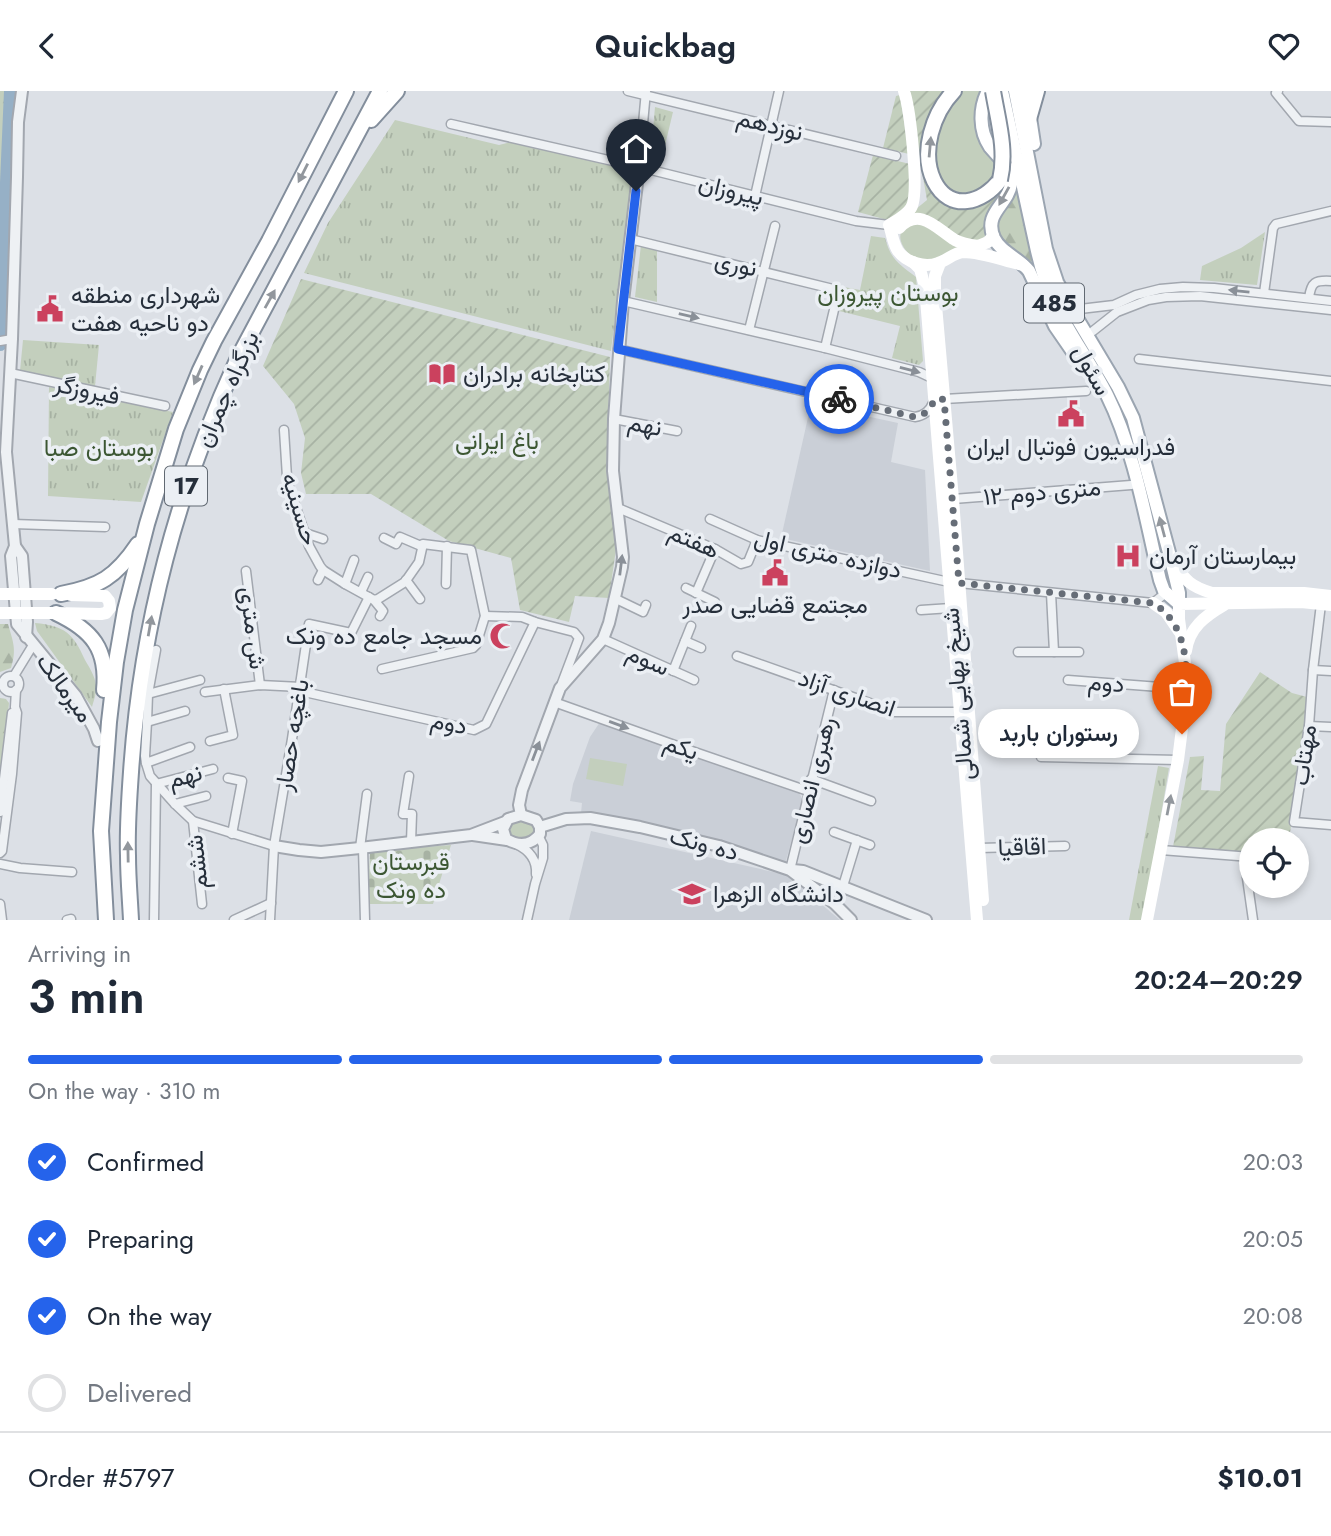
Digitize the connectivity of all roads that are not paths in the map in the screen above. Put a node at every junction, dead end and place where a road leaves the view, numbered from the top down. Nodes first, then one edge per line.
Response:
1 (22, 91) edge
2 (337, 91) edge
3 (346, 91) edge
4 (380, 91) edge
5 (397, 91) edge
6 (628, 91) edge
7 (779, 91) edge
8 (904, 91) edge
9 (954, 91) edge
10 (991, 91) edge
11 (1002, 91) edge
12 (1014, 91) edge
13 (1026, 91) edge
14 (1037, 91) edge
15 (1278, 91) edge
16 (645, 93) edge
17 (1029, 118) junction
18 (1330, 121) edge
19 (451, 124) dead end
20 (772, 125) junction
21 (322, 137) junction
22 (356, 137) junction
23 (896, 156) dead end
24 (639, 167) junction
25 (755, 196) junction
26 (1331, 211) edge
27 (775, 226) dead end
28 (891, 231) junction
29 (993, 236) junction
30 (630, 239) junction
31 (913, 262) junction
32 (940, 263) junction
33 (1025, 266) junction
34 (764, 271) junction
35 (1331, 281) edge
36 (1264, 293) junction
37 (1307, 298) junction
38 (622, 301) junction
39 (1331, 301) edge
40 (1303, 308) junction
41 (1080, 309) junction
42 (1331, 310) edge
43 (749, 330) junction
44 (1093, 331) junction
45 (5, 340) edge
46 (825, 348) junction
47 (618, 349) junction
48 (1139, 359) dead end
49 (10, 373) junction
50 (932, 378) junction
51 (1331, 381) edge
52 (1086, 391) dead end
53 (939, 400) junction
54 (165, 406) dead end
55 (614, 418) junction
56 (1133, 418) junction
57 (284, 430) dead end
58 (677, 431) dead end
59 (1131, 485) junction
60 (953, 499) junction
61 (1142, 501) junction
62 (618, 508) junction
63 (710, 519) dead end
64 (13, 524) junction
65 (147, 524) junction
66 (106, 527) dead end
67 (305, 533) junction
68 (384, 538) dead end
69 (323, 539) dead end
70 (757, 540) junction
71 (421, 546) junction
72 (447, 547) junction
73 (715, 549) junction
74 (354, 560) dead end
75 (1171, 560) junction
76 (246, 571) dead end
77 (323, 571) junction
78 (369, 577) dead end
79 (318, 580) dead end
80 (406, 580) junction
81 (954, 582) junction
82 (345, 584) junction
83 (446, 584) dead end
84 (686, 589) dead end
85 (1164, 591) junction
86 (361, 592) junction
87 (696, 593) junction
88 (1051, 593) junction
89 (0, 594) edge
90 (57, 594) junction
91 (372, 599) junction
92 (420, 599) dead end
93 (614, 599) junction
94 (1328, 601) edge
95 (715, 602) dead end
96 (1153, 603) junction
97 (1179, 604) junction
98 (1225, 604) junction
99 (646, 605) dead end
100 (951, 608) junction
101 (921, 610) dead end
102 (0, 613) edge
103 (56, 613) junction
104 (380, 616) dead end
105 (485, 616) junction
106 (535, 622) junction
107 (691, 626) dead end
108 (1182, 638) junction
109 (603, 639) junction
110 (30, 641) junction
111 (685, 641) junction
112 (701, 648) dead end
113 (156, 650) dead end
114 (1018, 652) dead end
115 (1054, 652) junction
116 (1079, 652) dead end
117 (737, 656) dead end
118 (1185, 658) junction
119 (382, 669) dead end
120 (1313, 670) junction
121 (673, 671) junction
122 (1331, 671) edge
123 (14, 676) junction
124 (200, 680) dead end
125 (694, 680) dead end
126 (1068, 680) dead end
127 (2, 685) edge
128 (260, 685) junction
129 (560, 688) junction
130 (224, 689) junction
131 (300, 689) junction
132 (1186, 689) junction
133 (16, 690) junction
134 (834, 690) junction
135 (205, 692) dead end
136 (148, 694) junction
137 (554, 702) junction
138 (15, 707) junction
139 (185, 711) dead end
140 (964, 712) junction
141 (147, 722) junction
142 (1309, 726) junction
143 (1331, 727) edge
144 (98, 741) junction
145 (210, 741) dead end
146 (190, 747) dead end
147 (1041, 757) dead end
148 (1178, 760) junction
149 (146, 763) junction
150 (213, 769) dead end
151 (409, 776) dead end
152 (228, 778) dead end
153 (811, 779) junction
154 (156, 784) junction
155 (808, 791) junction
156 (368, 794) dead end
157 (206, 796) dead end
158 (871, 801) dead end
159 (175, 804) junction
160 (0, 812) edge
161 (521, 815) junction
162 (193, 821) junction
163 (505, 822) junction
164 (1331, 825) edge
165 (101, 831) junction
166 (540, 832) junction
167 (835, 832) dead end
168 (232, 834) junction
169 (471, 835) junction
170 (857, 841) junction
171 (411, 842) junction
172 (512, 842) junction
173 (870, 845) dead end
174 (274, 846) junction
175 (1065, 846) dead end
176 (362, 848) junction
177 (975, 848) junction
178 (1161, 850) junction
179 (0, 853) edge
180 (1239, 856) edge
181 (0, 864) edge
182 (790, 870) junction
183 (72, 872) dead end
184 (535, 884) junction
185 (843, 886) junction
186 (1251, 898) edge
187 (271, 903) junction
188 (0, 904) edge
189 (202, 904) dead end
190 (2, 920) edge
191 (106, 920) edge
192 (131, 920) edge
193 (154, 920) edge
194 (234, 920) edge
195 (270, 920) edge
196 (365, 920) edge
197 (527, 920) edge
198 (850, 920) edge
199 (926, 920) edge
200 (977, 920) edge
201 (985, 920) edge
202 (1147, 920) edge
203 (1253, 920) edge

1 - 45 street, میرمالک
2 - 21 highway
3 - 21 highway, بزرگراه چمران / 17
4 - 22 highway, بزرگراه چمران / 17
5 - 22 highway
6 - 16 street, نوزدهم
7 - 20 street
8 - 28 main road
10 -> 9 highway, bridge
10 -> 29 main road
11 - 61 main road, سئول / 485
12 - 56 main road, سئول / 485
13 - 17 main road
14 - 17 highway
15 - 18 street
16 - 20 street, نوزدهم
16 - 24 street
17 - 41 main road
19 - 24 street, پیروزان
20 - 23 street, نوزدهم
20 - 25 street
21 -> 65 highway, بزرگراه چمران / 17
192 -> 22 highway, بزرگراه چمران / 17
24 - 25 street, پیروزان
24 - 30 street
25 - 28 street, پیروزان
26 - 36 street
27 - 34 street
28 - 29 main road
28 - 31 main road, شیخ بهایی شمالی
29 - 33 main road
30 - 34 street, نوری
30 - 38 street
31 - 32 main road
31 - 50 main road, شیخ بهایی شمالی
32 - 33 main road
32 - 53 main road, شیخ بهایی شمالی
33 - 59 main road
34 - 43 street
34 - 46 street, نوری
35 - 37 street
36 - 37 street
36 -> 41 street
37 - 39 street
37 - 40 street
38 -> 43 street
38 - 47 street
40 - 42 street
40 - 44 street
41 - 44 main road
43 - 46 street
44 - 56 main road
45 - 49 street, میرمالک
46 -> 50 street
47 - 53 street
47 - 55 street
48 - 51 street
49 - 54 street, فیروزگر
49 - 64 street, میرمالک
50 - 53 main road, شیخ بهایی شمالی
52 - 53 street
53 - 60 main road, شیخ بهایی شمالی
53 - 81 main road, شیخ بهایی شمالی
55 - 58 street, نهم
55 - 62 street
75 -> 56 main road, سئول / 485
57 - 67 street, حسینیه
59 - 60 street, ۱۲ متری دوم
59 - 61 main road
60 - 81 main road, شیخ بهایی شمالی
61 - 85 main road, سئول / 485
62 - 73 street, هفتم
93 -> 62 street
63 - 70 street, دوازده متری اول
64 - 66 street
64 - 110 street, میرمالک
65 - 90 highway
65 - 165 highway, بزرگراه چمران / 17
67 - 69 street
67 - 77 street, حسینیه
68 - 71 street
70 - 73 street, هفتم
70 - 81 street, دوازده متری اول
71 - 72 street
71 - 80 street
72 - 83 street
72 - 105 street
73 - 87 street
74 - 82 street
75 - 94 main road
75 - 97 main road, سئول / 485
76 - 128 street, ش متری
77 - 79 street
77 - 82 street, حسینیه
78 - 86 street
80 - 91 street
80 - 92 street
81 - 88 street, دوازده متری اول
81 - 100 main road, شیخ بهایی شمالی
81 - 140 main road, شیخ بهایی شمالی
82 - 86 street, حسینیه
84 - 87 street
85 - 96 street
85 - 97 main road
86 - 91 street, حسینیه
87 - 95 street
88 - 96 street, دوازده متری اول
88 - 115 street
89 - 90 main road, bridge
90 - 103 main road
91 - 104 street
91 - 131 street, باغچه حصار
93 - 99 street
93 - 109 street
94 - 98 main road
94 - 120 street, مهتاب
96 - 108 main road
97 - 98 main road
97 - 108 main road, سئول / 485
98 - 118 main road
100 - 101 street
100 - 140 main road, شیخ بهایی شمالی
102 - 103 main road, bridge
103 - 144 highway
105 - 106 street
105 - 119 street
106 - 129 street
106 - 131 street, دوم
107 - 111 street
108 - 118 main road, سئول / 485
109 - 121 street, سوم
109 - 129 street
110 - 123 street
110 - 144 street, میرمالک
111 - 112 street
111 - 121 street
113 - 136 street
114 - 115 street
115 - 116 street
117 - 134 street, انصاری آزاد
118 - 132 main road, سئول / 485
120 - 122 street
120 - 142 street, مهتاب
121 - 125 street, سوم
123 - 127 street
123 - 133 street
124 - 136 street
126 - 132 street, دوم
127 - 133 street
128 - 130 street, دوم
128 - 131 street, دوم
129 - 137 street
130 - 135 street, دوم
130 - 145 street
131 - 174 street, باغچه حصار
132 - 148 main road, سئول / 485
133 - 138 street
134 - 140 street, انصاری آزاد
134 - 153 street, رهبری انصاری
136 - 141 street
137 -> 155 street, یکم
161 -> 137 street
138 - 160 street
138 - 179 street
139 - 141 street
140 - 177 main road, شیخ بهایی شمالی
141 - 149 street
142 - 143 street
142 - 164 street, مهتاب
144 - 165 highway
146 - 149 street
147 - 148 street
178 -> 148 main road, سئول / 485
149 - 154 street
150 - 154 street, نهم
151 - 171 street
152 - 168 street
153 - 155 street, رهبری انصاری
153 - 158 street
154 - 159 street
154 - 193 street
155 - 182 street, رهبری انصاری
156 - 176 street
157 - 159 street
159 - 162 street
161 - 163 street
161 - 166 street
162 - 168 street
162 - 189 street, ششم
163 - 169 street
163 - 172 street
165 - 191 highway, بزرگراه چمران / 17
166 - 172 street
166 - 182 street, ده ونک
166 - 184 street
167 - 170 street
168 - 174 street
169 - 171 street
169 - 172 street
170 - 173 street
170 - 185 street
171 - 176 street
172 - 184 street
174 - 176 street
174 - 187 street, باغچه حصار
175 - 177 street, اقاقیا
176 - 196 street
177 - 200 main road, شیخ بهایی شمالی
177 - 201 main road, شیخ بهایی شمالی
178 - 180 street
178 - 202 main road, سئول / 485
181 - 183 street
182 - 185 street
182 - 198 street, ده ونک
184 - 197 street
185 - 199 street
186 - 203 street
187 - 194 street
187 - 195 street, باغچه حصار
188 - 190 street

